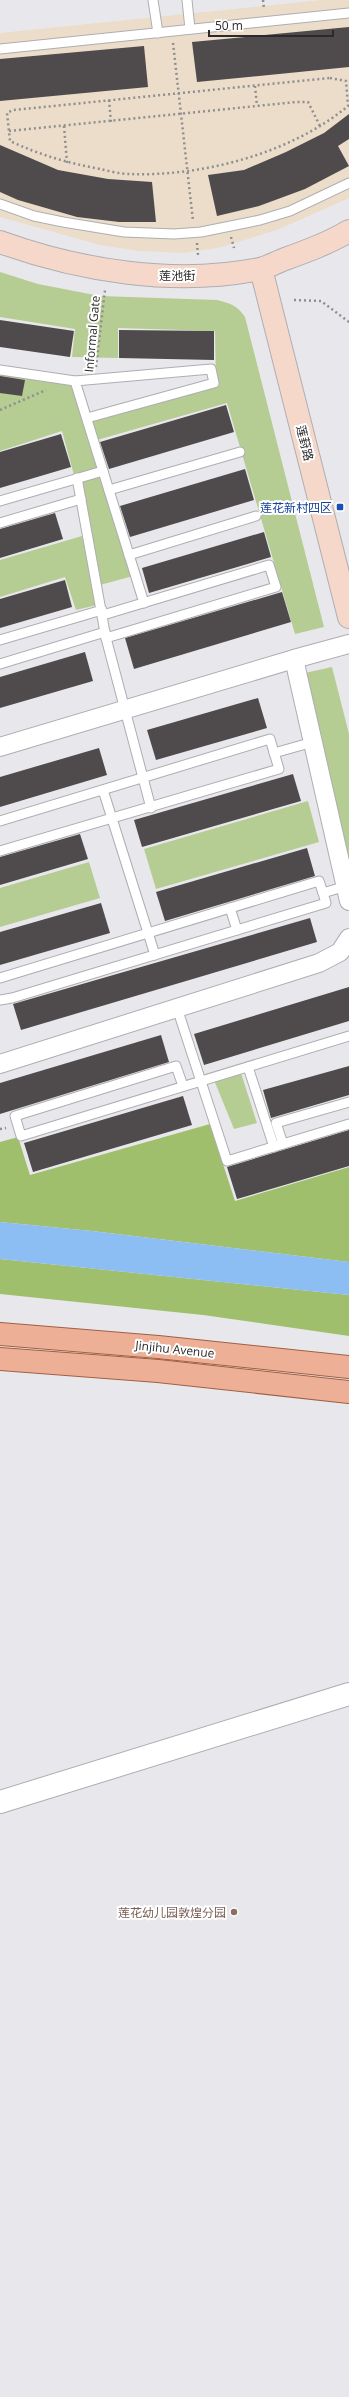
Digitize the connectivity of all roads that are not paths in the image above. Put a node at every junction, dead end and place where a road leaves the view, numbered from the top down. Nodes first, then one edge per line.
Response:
1 (154, 0) edge
2 (187, 0) edge
3 (349, 13) edge
4 (190, 29) junction
5 (158, 33) junction
6 (0, 49) edge
7 (349, 183) edge
8 (0, 204) edge
9 (349, 231) edge
10 (0, 242) edge
11 (260, 269) junction
12 (0, 370) edge
13 (73, 381) junction
14 (87, 418) junction
15 (240, 452) dead end
16 (103, 471) junction
17 (77, 478) junction
18 (109, 490) junction
19 (81, 499) junction
20 (0, 501) edge
21 (256, 516) dead end
22 (0, 524) edge
23 (129, 555) junction
24 (144, 603) junction
25 (102, 612) junction
26 (349, 617) edge
27 (106, 635) junction
28 (0, 640) edge
29 (349, 644) edge
30 (294, 659) junction
31 (0, 664) edge
32 (124, 710) junction
33 (313, 742) junction
34 (0, 747) edge
35 (274, 753) junction
36 (142, 778) junction
37 (103, 790) junction
38 (151, 808) junction
39 (112, 819) junction
40 (0, 821) edge
41 (0, 851) edge
42 (323, 893) junction
43 (347, 893) edge
44 (230, 908) junction
45 (237, 930) junction
46 (148, 934) junction
47 (349, 938) edge
48 (155, 955) junction
49 (0, 978) edge
50 (0, 1000) edge
51 (177, 1008) junction
52 (349, 1036) edge
53 (0, 1064) edge
54 (248, 1067) junction
55 (201, 1081) junction
56 (183, 1086) junction
57 (349, 1102) edge
58 (349, 1124) edge
59 (278, 1146) junction
60 (0, 1334) edge
61 (0, 1359) edge
62 (349, 1368) edge
63 (349, 1392) edge
64 (349, 1694) edge
65 (0, 1802) edge

1 - 5 lane
2 - 4 lane
3 - 4 lane
4 - 5 lane
5 - 6 lane
7 - 8 lane
9 - 11 main road, 莲池街
10 - 11 main road, 莲池街
11 - 26 main road, 莲葑路
12 - 13 lane
13 - 14 lane
13 - 14 lane
14 - 16 lane
15 - 18 lane
16 - 17 lane
16 - 18 lane
17 - 19 lane
17 - 20 lane
18 - 23 lane
19 - 22 lane
19 - 25 lane
21 - 23 lane
23 - 24 lane
24 - 25 lane
24 - 27 lane
25 - 27 lane
25 - 28 lane
27 - 31 lane
27 - 32 lane
29 - 30 street
30 - 32 street
30 - 33 street
32 - 34 street
32 - 36 lane
33 - 35 lane
33 - 43 street
35 - 36 lane
35 - 38 lane
36 - 37 lane
36 - 38 lane
37 - 39 lane
37 - 40 lane
38 - 39 lane
39 - 41 lane
39 - 46 lane
42 - 43 lane
42 - 44 lane
42 - 45 lane
44 - 45 lane
44 - 46 lane
45 - 48 lane
46 - 48 lane
46 - 49 lane
47 - 51 street
48 - 50 lane
51 - 53 street
51 - 55 lane
52 - 54 lane
54 - 55 lane
54 - 59 lane
55 - 56 lane
55 - 59 lane
56 - 56 lane
57 - 59 lane
58 - 59 lane
60 - 62 main road, Jinjihu Avenue
61 - 63 main road, Jinjihu Avenue
64 - 65 street

